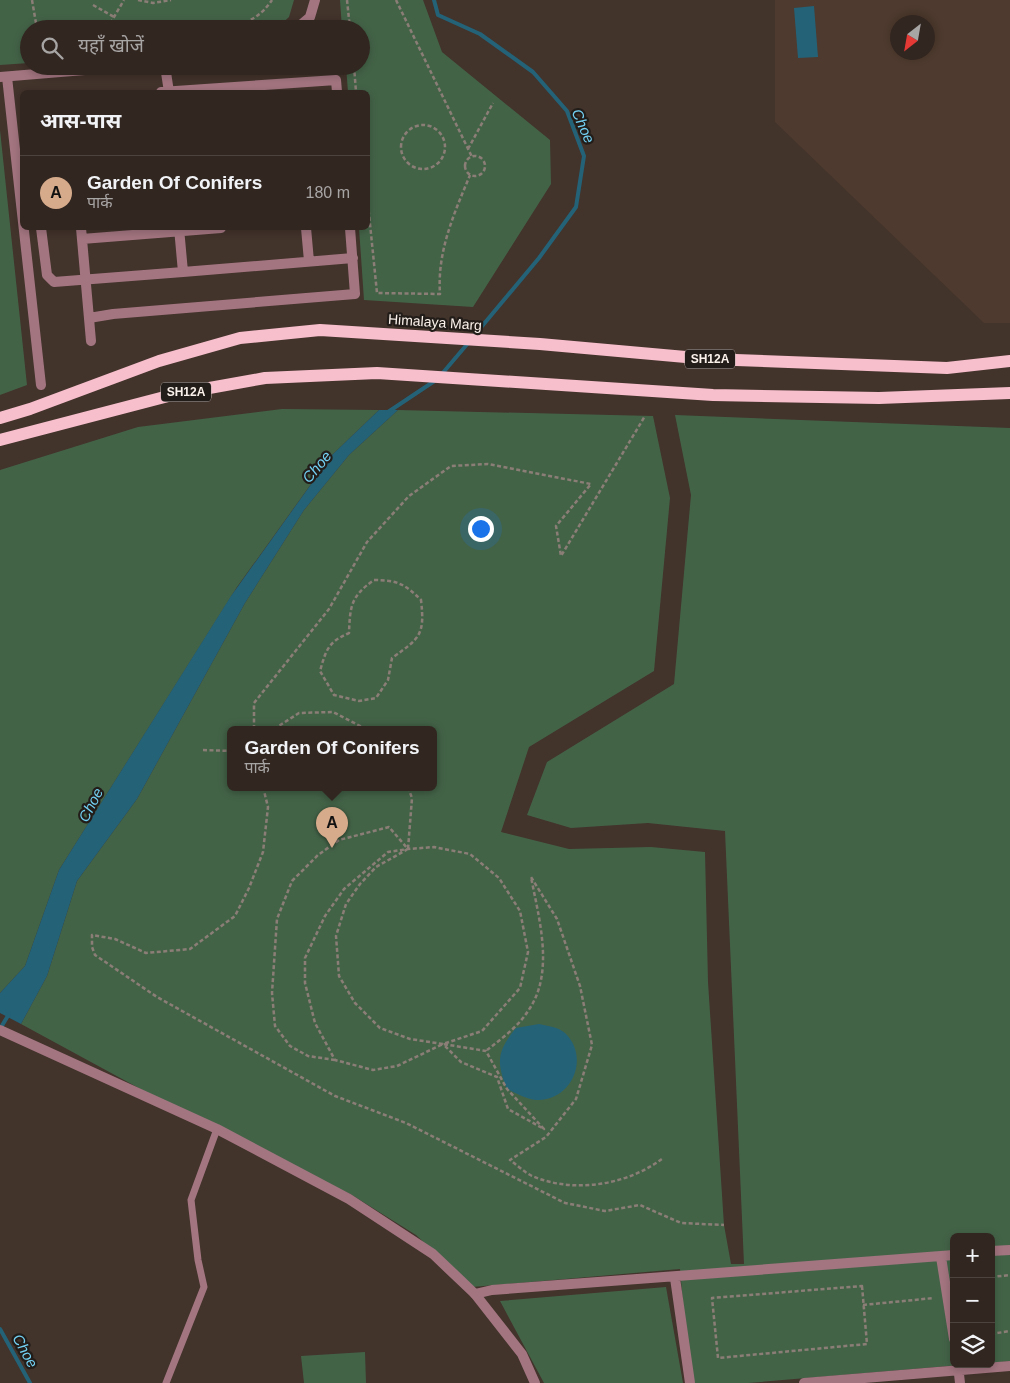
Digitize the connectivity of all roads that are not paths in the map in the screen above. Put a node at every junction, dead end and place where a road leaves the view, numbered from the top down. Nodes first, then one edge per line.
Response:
1 (315, 0) edge
2 (306, 20) edge
3 (27, 75) edge
4 (165, 75) edge
5 (3, 77) edge
6 (295, 88) edge
7 (166, 90) edge
8 (230, 90) edge
9 (337, 90) edge
10 (20, 215) edge
11 (22, 230) edge
12 (41, 230) edge
13 (81, 230) edge
14 (169, 230) edge
15 (179, 230) edge
16 (306, 230) edge
17 (350, 230) edge
18 (82, 239) junction
19 (352, 258) junction
20 (309, 261) junction
21 (183, 272) junction
22 (86, 280) junction
23 (89, 318) junction
24 (91, 341) dead end
25 (1010, 361) edge
26 (41, 385) dead end
27 (1010, 393) edge
28 (0, 418) edge
29 (0, 440) edge
30 (0, 1030) edge
31 (217, 1129) junction
32 (1010, 1250) edge
33 (995, 1252) edge
34 (950, 1256) edge
35 (942, 1257) junction
36 (675, 1278) junction
37 (475, 1294) junction
38 (952, 1323) edge
39 (995, 1366) edge
40 (1010, 1366) edge
41 (955, 1368) edge
42 (958, 1368) edge
43 (917, 1379) edge
44 (847, 1382) edge
45 (166, 1383) edge
46 (535, 1383) edge
47 (690, 1383) edge
48 (806, 1383) edge
49 (960, 1383) edge

1 - 2 street
3 - 5 street
4 - 7 street
5 - 10 street
6 - 8 street
6 - 9 street
11 - 26 street
12 - 22 street
13 - 18 street
14 - 18 street
15 - 21 street
16 - 20 street
17 - 19 street
18 - 22 street
19 - 20 street
19 - 23 street
20 - 21 street
21 - 22 street
22 - 23 street
23 - 24 street
25 - 28 main road, Himalaya Marg / SH12A
27 - 29 main road, SH12A
30 - 31 street
31 - 37 street
31 - 45 lane
32 - 33 street
34 - 35 street
35 - 36 street
35 - 38 street
36 - 37 street
36 - 47 street
37 - 46 street
39 - 40 street
41 - 43 street
42 - 49 street
43 - 44 street
44 - 48 street

